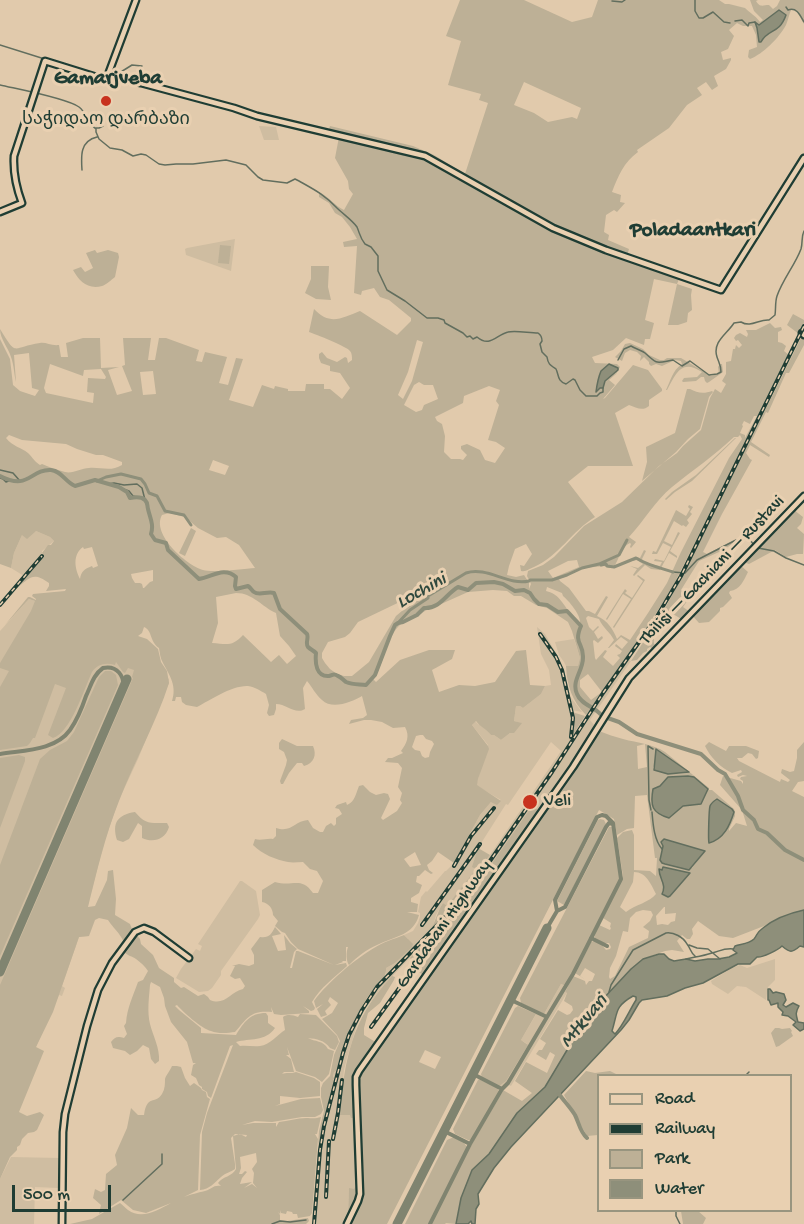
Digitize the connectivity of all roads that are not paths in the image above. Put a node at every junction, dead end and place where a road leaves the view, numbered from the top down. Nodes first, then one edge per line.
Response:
1 (136, 0) edge
2 (108, 76) junction
3 (804, 158) edge
4 (0, 212) edge
5 (804, 496) edge
6 (641, 665) joint
7 (189, 958) dead end
8 (62, 1224) edge
9 (347, 1224) edge

1 - 2 street
2 - 3 street
2 - 4 street
5 - 6 street, Tbilisi — Gachiani — Rustavi
6 - 9 street, Gardabani Highway
7 - 8 street

